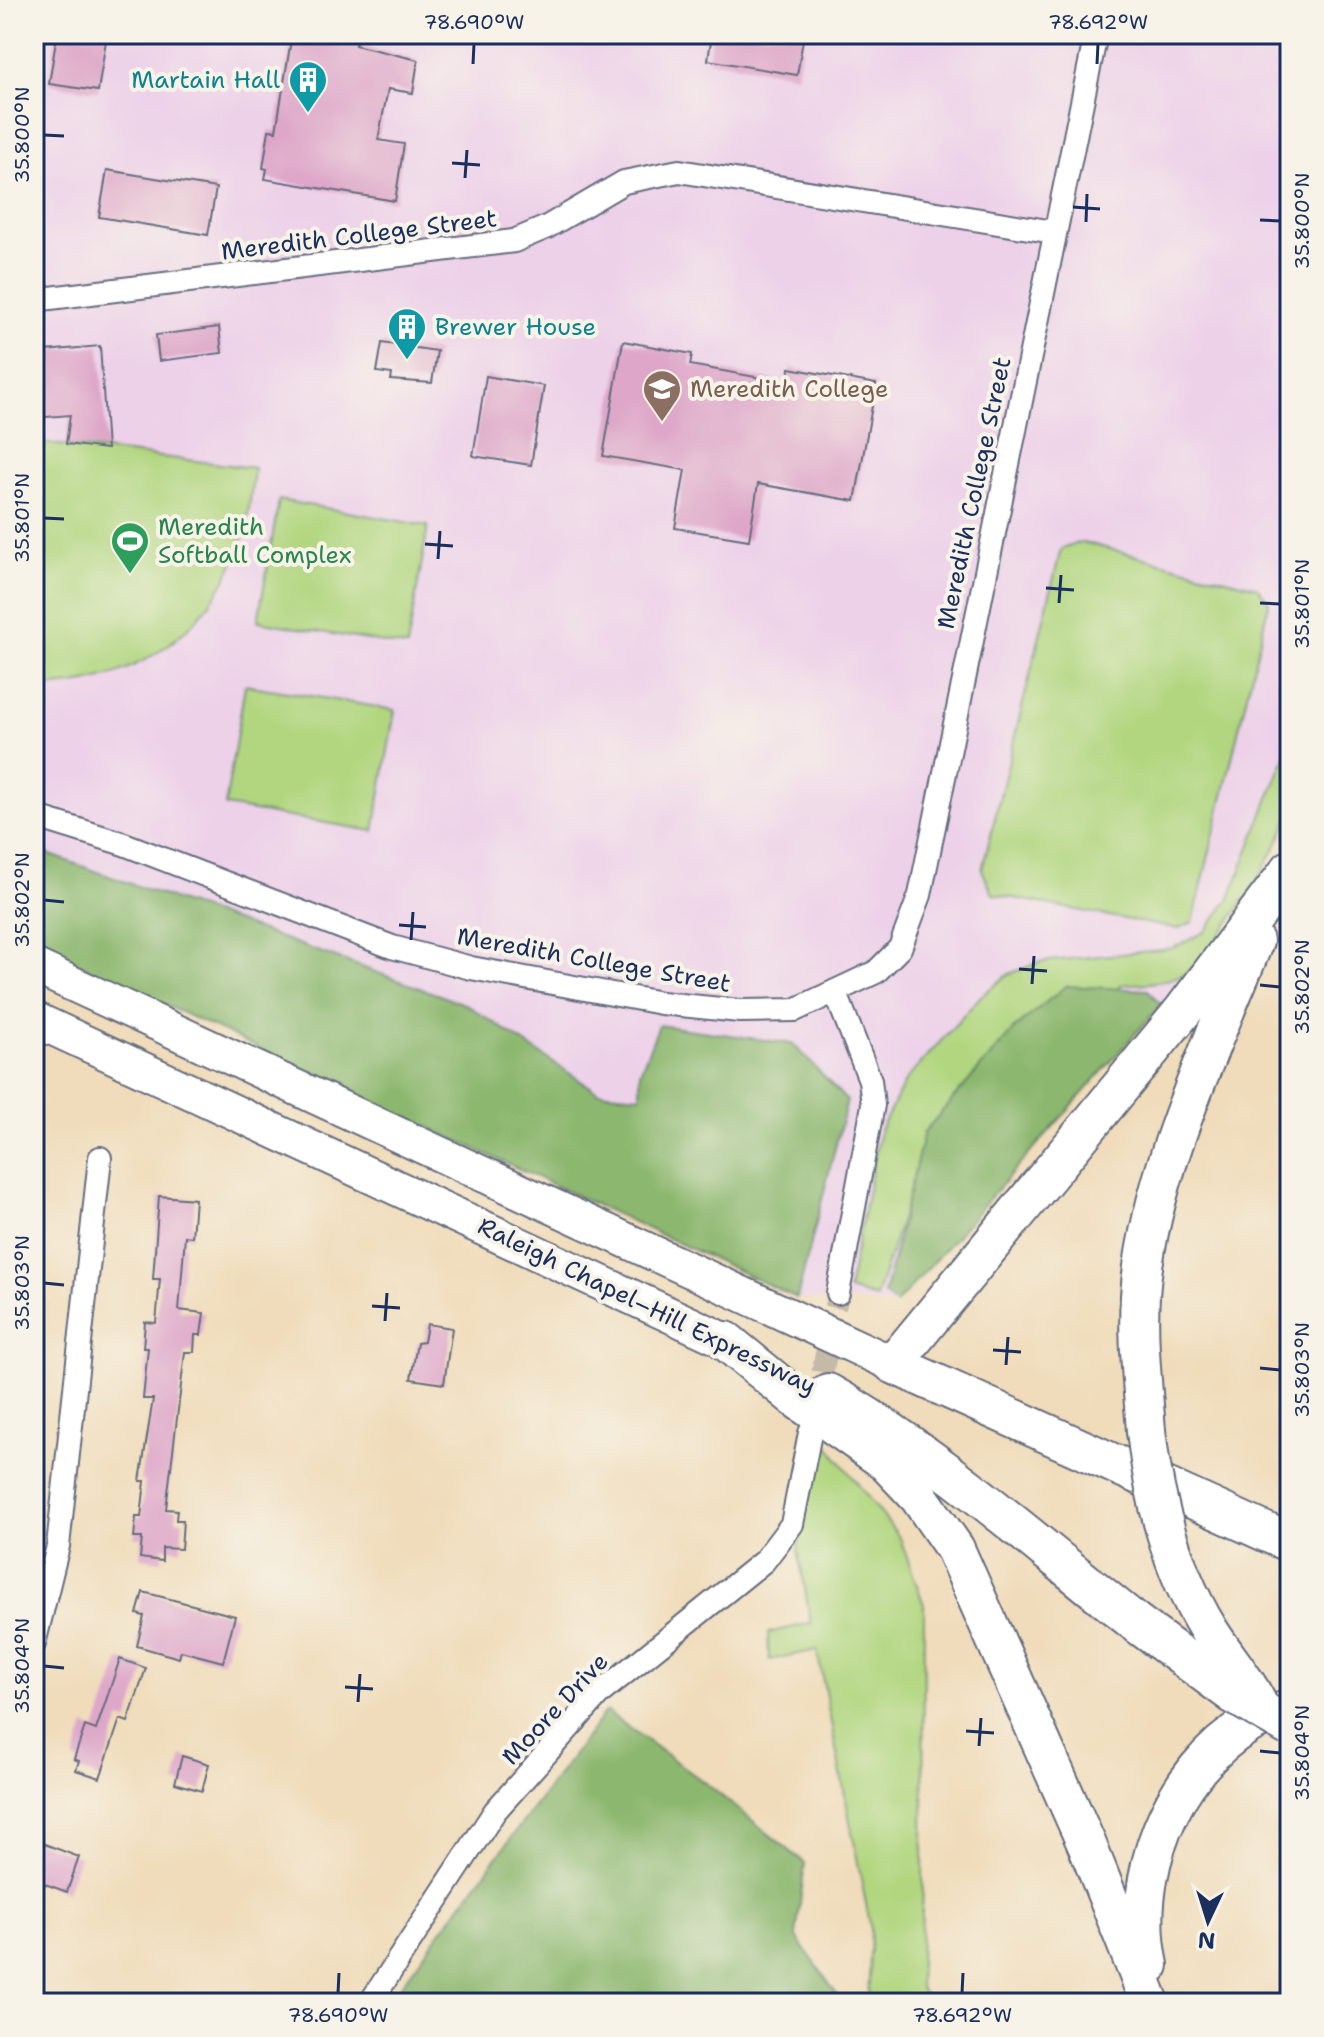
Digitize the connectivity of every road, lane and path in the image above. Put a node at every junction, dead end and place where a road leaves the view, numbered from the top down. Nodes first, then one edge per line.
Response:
1 (1096, 34) edge
2 (1054, 232) junction
3 (34, 300) edge
4 (34, 816) edge
5 (1281, 884) edge
6 (34, 966) edge
7 (835, 991) junction
8 (34, 1019) edge
9 (100, 1158) dead end
10 (838, 1293) tunnel mouth
11 (726, 1341) junction
12 (893, 1364) junction
13 (810, 1433) dead end
14 (1290, 1543) edge
15 (34, 1644) edge
16 (1280, 1716) edge
17 (370, 2003) edge
18 (1150, 2003) edge
19 (1157, 2003) edge

1 - 2 street, Meredith College Street
2 - 3 street, Meredith College Street
2 - 7 street, Meredith College Street
4 - 7 street, Meredith College Street
5 - 12 highway
5 - 16 highway, bridge
6 - 12 main road, Raleigh Chapel–Hill Expressway
7 - 10 street
8 - 11 main road, Raleigh Chapel–Hill Expressway
9 - 15 street
11 - 16 highway, Raleigh Chapel–Hill Expressway, bridge
11 - 18 highway
12 - 14 highway, Raleigh Chapel–Hill Expressway
13 - 17 street, Moore Drive
16 - 19 highway

